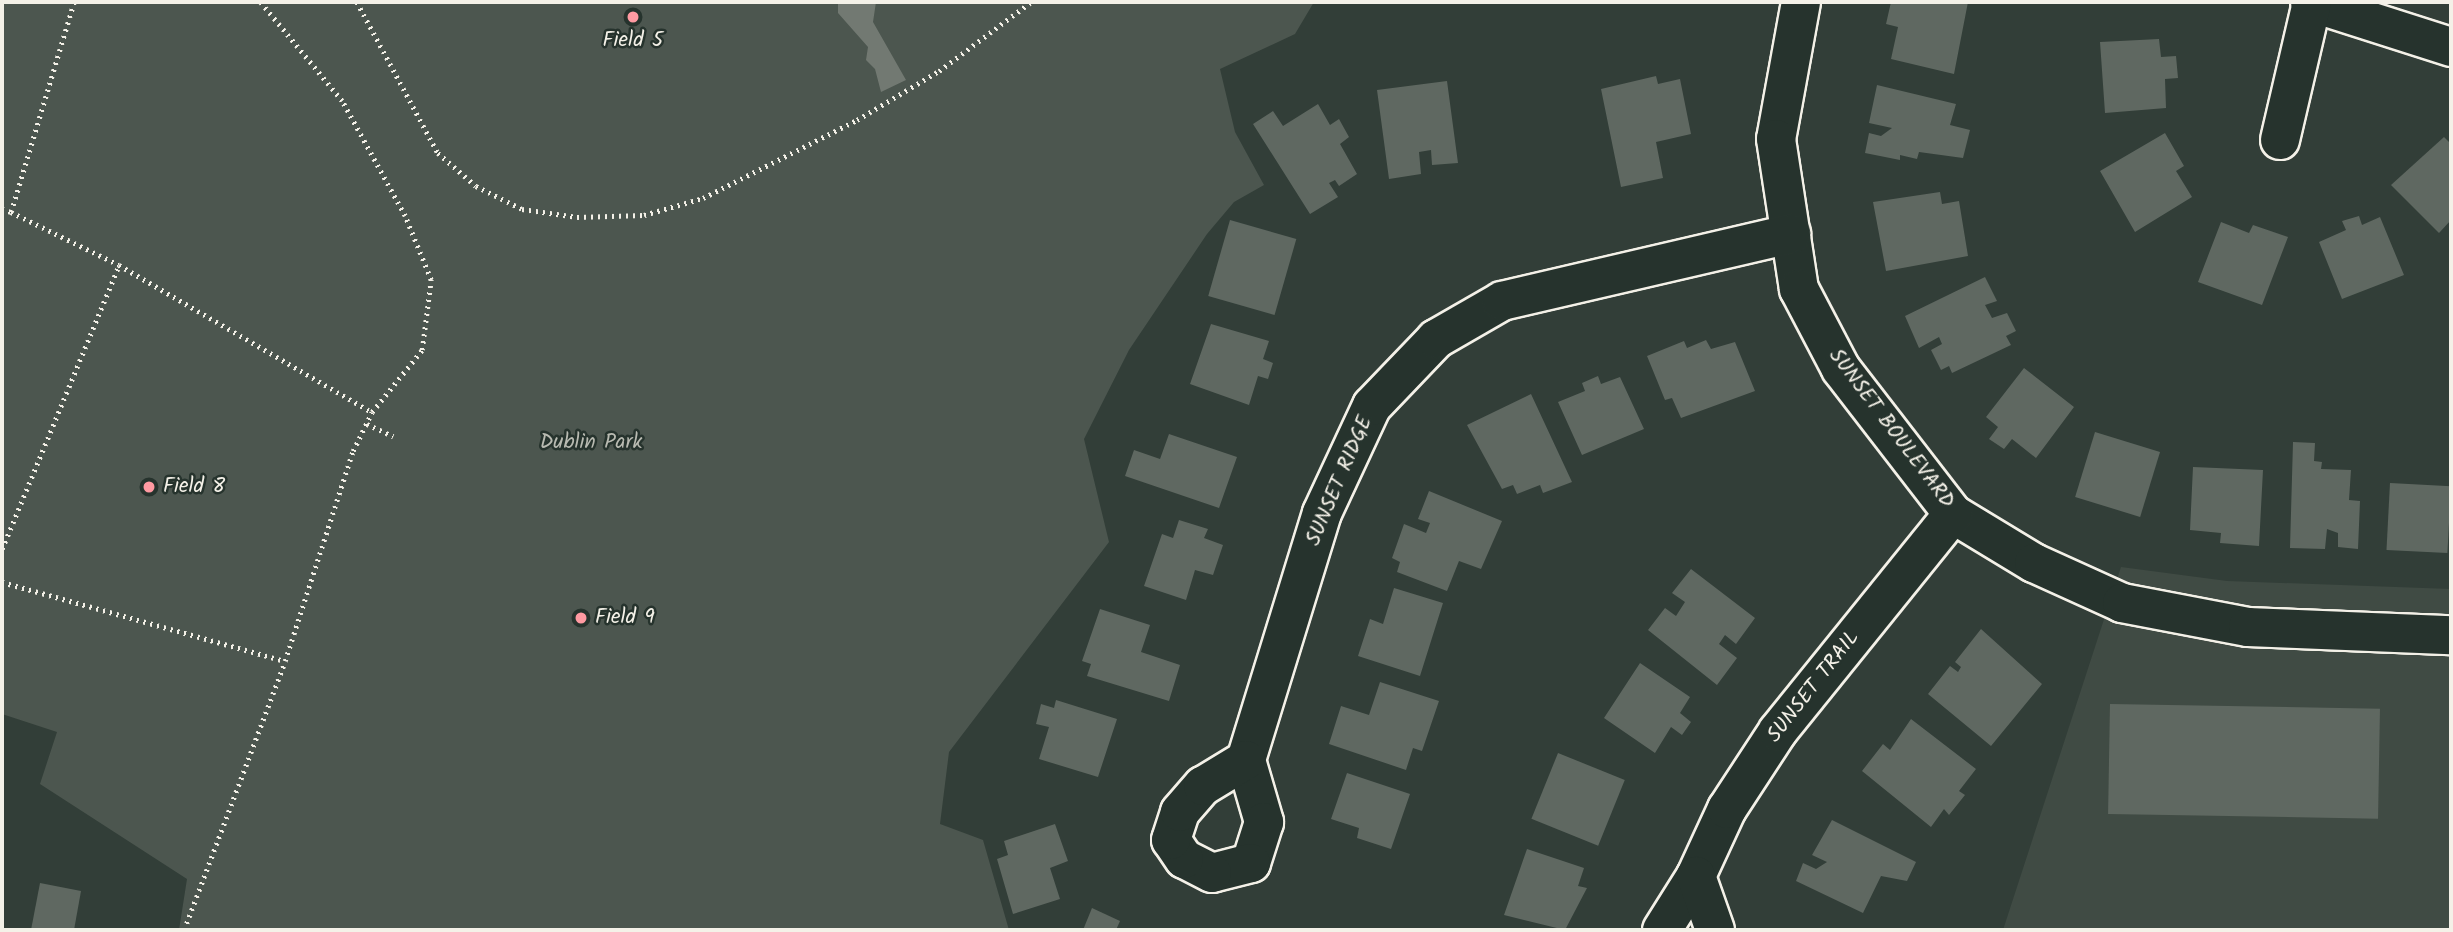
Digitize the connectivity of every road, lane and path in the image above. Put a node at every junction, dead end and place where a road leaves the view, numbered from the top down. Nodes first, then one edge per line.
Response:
1 (74, 2) edge
2 (260, 2) edge
3 (357, 2) edge
4 (1031, 2) edge
5 (1801, 2) edge
6 (2311, 2) edge
7 (2451, 47) edge
8 (2280, 140) dead end
9 (2, 209) edge
10 (11, 212) junction
11 (1791, 234) junction
12 (119, 265) junction
13 (372, 412) junction
14 (367, 424) junction
15 (393, 436) dead end
16 (1954, 514) junction
17 (2, 549) edge
18 (2, 582) edge
19 (2451, 635) edge
20 (285, 661) junction
21 (1246, 760) dead end
22 (1696, 876) junction
23 (184, 930) edge
24 (1662, 930) edge
25 (1715, 930) edge

1 - 10 path
2 - 13 path
3 - 4 path
5 - 11 street, SUNSET BOULEVARD
6 - 7 street
6 - 8 street
9 - 10 path
10 - 12 path
11 - 16 street, SUNSET BOULEVARD
11 - 21 street, SUNSET RIDGE
12 - 13 path
12 - 17 path
13 - 14 path
14 - 15 path
14 - 20 path
16 - 19 street, SUNSET BOULEVARD
16 - 22 street, SUNSET TRAIL
18 - 20 path
20 - 23 path
22 - 24 street, SUNSET TRAIL
22 - 25 street

